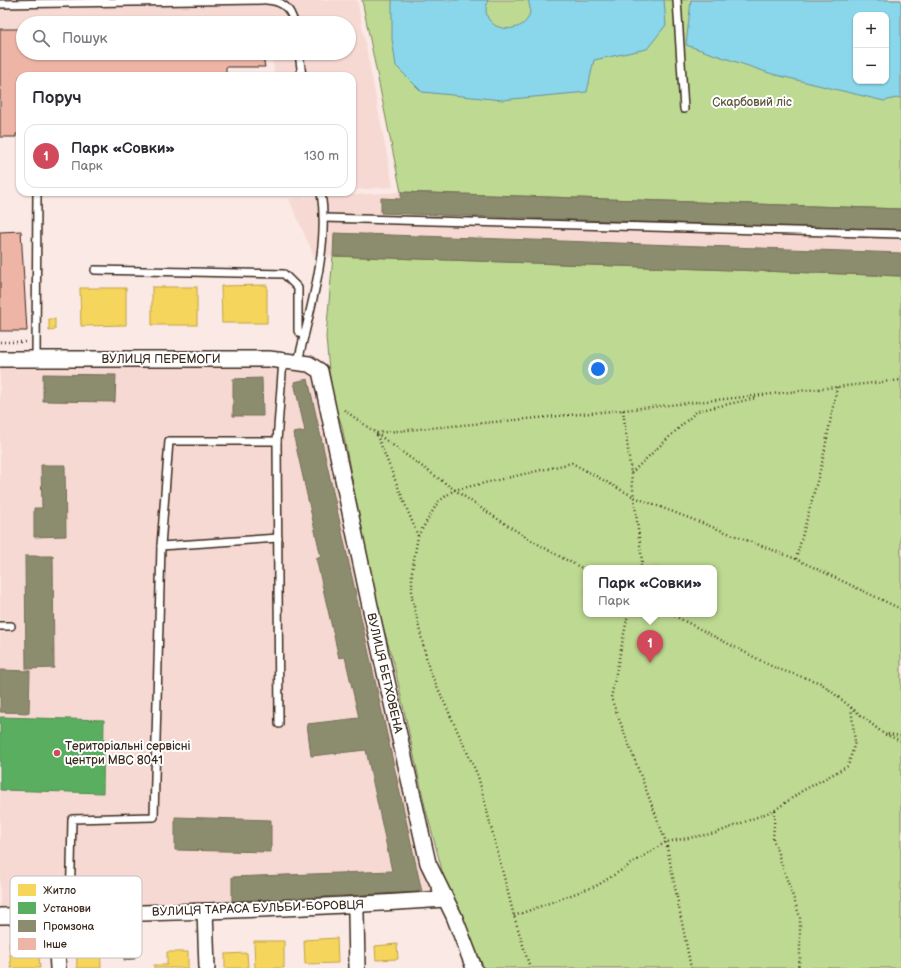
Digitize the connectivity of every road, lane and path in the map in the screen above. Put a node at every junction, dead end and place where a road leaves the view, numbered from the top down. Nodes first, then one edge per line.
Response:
1 (262, 0) edge
2 (266, 0) edge
3 (676, 0) edge
4 (0, 4) edge
5 (291, 16) edge
6 (300, 60) edge
7 (301, 72) edge
8 (684, 108) dead end
9 (37, 196) edge
10 (321, 196) edge
11 (324, 218) junction
12 (901, 234) edge
13 (95, 270) dead end
14 (304, 336) junction
15 (0, 342) edge
16 (36, 342) junction
17 (0, 359) edge
18 (36, 359) junction
19 (283, 360) junction
20 (298, 362) junction
21 (320, 371) joint
22 (901, 380) edge
23 (837, 387) junction
24 (767, 395) junction
25 (340, 408) dead end
26 (623, 410) junction
27 (376, 433) junction
28 (277, 441) junction
29 (630, 473) junction
30 (454, 490) junction
31 (634, 496) junction
32 (418, 536) junction
33 (278, 538) junction
34 (162, 546) junction
35 (796, 559) junction
36 (641, 565) edge
37 (583, 568) edge
38 (901, 609) edge
39 (627, 617) edge
40 (677, 617) edge
41 (0, 626) edge
42 (11, 626) dead end
43 (851, 707) junction
44 (279, 724) dead end
45 (886, 734) junction
46 (901, 736) edge
47 (901, 741) edge
48 (775, 810) junction
49 (666, 842) junction
50 (71, 876) edge
51 (445, 899) junction
52 (355, 905) junction
53 (205, 911) junction
54 (142, 913) edge
55 (514, 916) junction
56 (57, 958) edge
57 (58, 968) edge
58 (207, 968) edge
59 (357, 968) edge
60 (474, 968) edge
61 (530, 968) edge
62 (691, 968) edge
63 (798, 968) edge

1 - 4 lane
2 - 5 lane
3 - 8 lane
6 - 7 lane
9 - 16 lane
10 - 11 lane
11 - 12 lane
11 - 14 lane
13 - 14 lane
14 - 20 lane
15 - 16 path
16 - 18 lane
17 - 18 street, ВУЛИЦЯ ПЕРЕМОГИ
18 - 19 street, ВУЛИЦЯ ПЕРЕМОГИ
19 - 20 street, ВУЛИЦЯ ПЕРЕМОГИ
19 - 28 lane
20 - 21 street, ВУЛИЦЯ ПЕРЕМОГИ
21 - 51 street, ВУЛИЦЯ БЕТХОВЕНА
22 - 23 path
23 - 24 path
23 - 35 path
24 - 26 path
24 - 29 path
25 - 27 path
26 - 27 path
26 - 29 path
27 - 30 path
27 - 32 path
28 - 33 lane
28 - 34 lane
29 - 31 path
30 - 31 path
30 - 32 path
30 - 37 path
31 - 35 path
31 - 36 path
32 - 55 path
33 - 34 lane
33 - 44 lane
34 - 50 lane
35 - 38 path
39 - 49 path
40 - 43 path
41 - 42 lane
43 - 45 path
43 - 48 path
45 - 46 path
45 - 47 path
48 - 49 path
48 - 63 path
49 - 55 path
49 - 62 path
51 - 52 street, ВУЛИЦЯ ТАРАСА БУЛЬБИ-БОРОВЦЯ
51 - 60 street, ВУЛИЦЯ БЕТХОВЕНА
52 - 53 street, ВУЛИЦЯ ТАРАСА БУЛЬБИ-БОРОВЦЯ
52 - 59 street
53 - 54 street, ВУЛИЦЯ ТАРАСА БУЛЬБИ-БОРОВЦЯ
53 - 58 street
55 - 61 path
56 - 57 street

